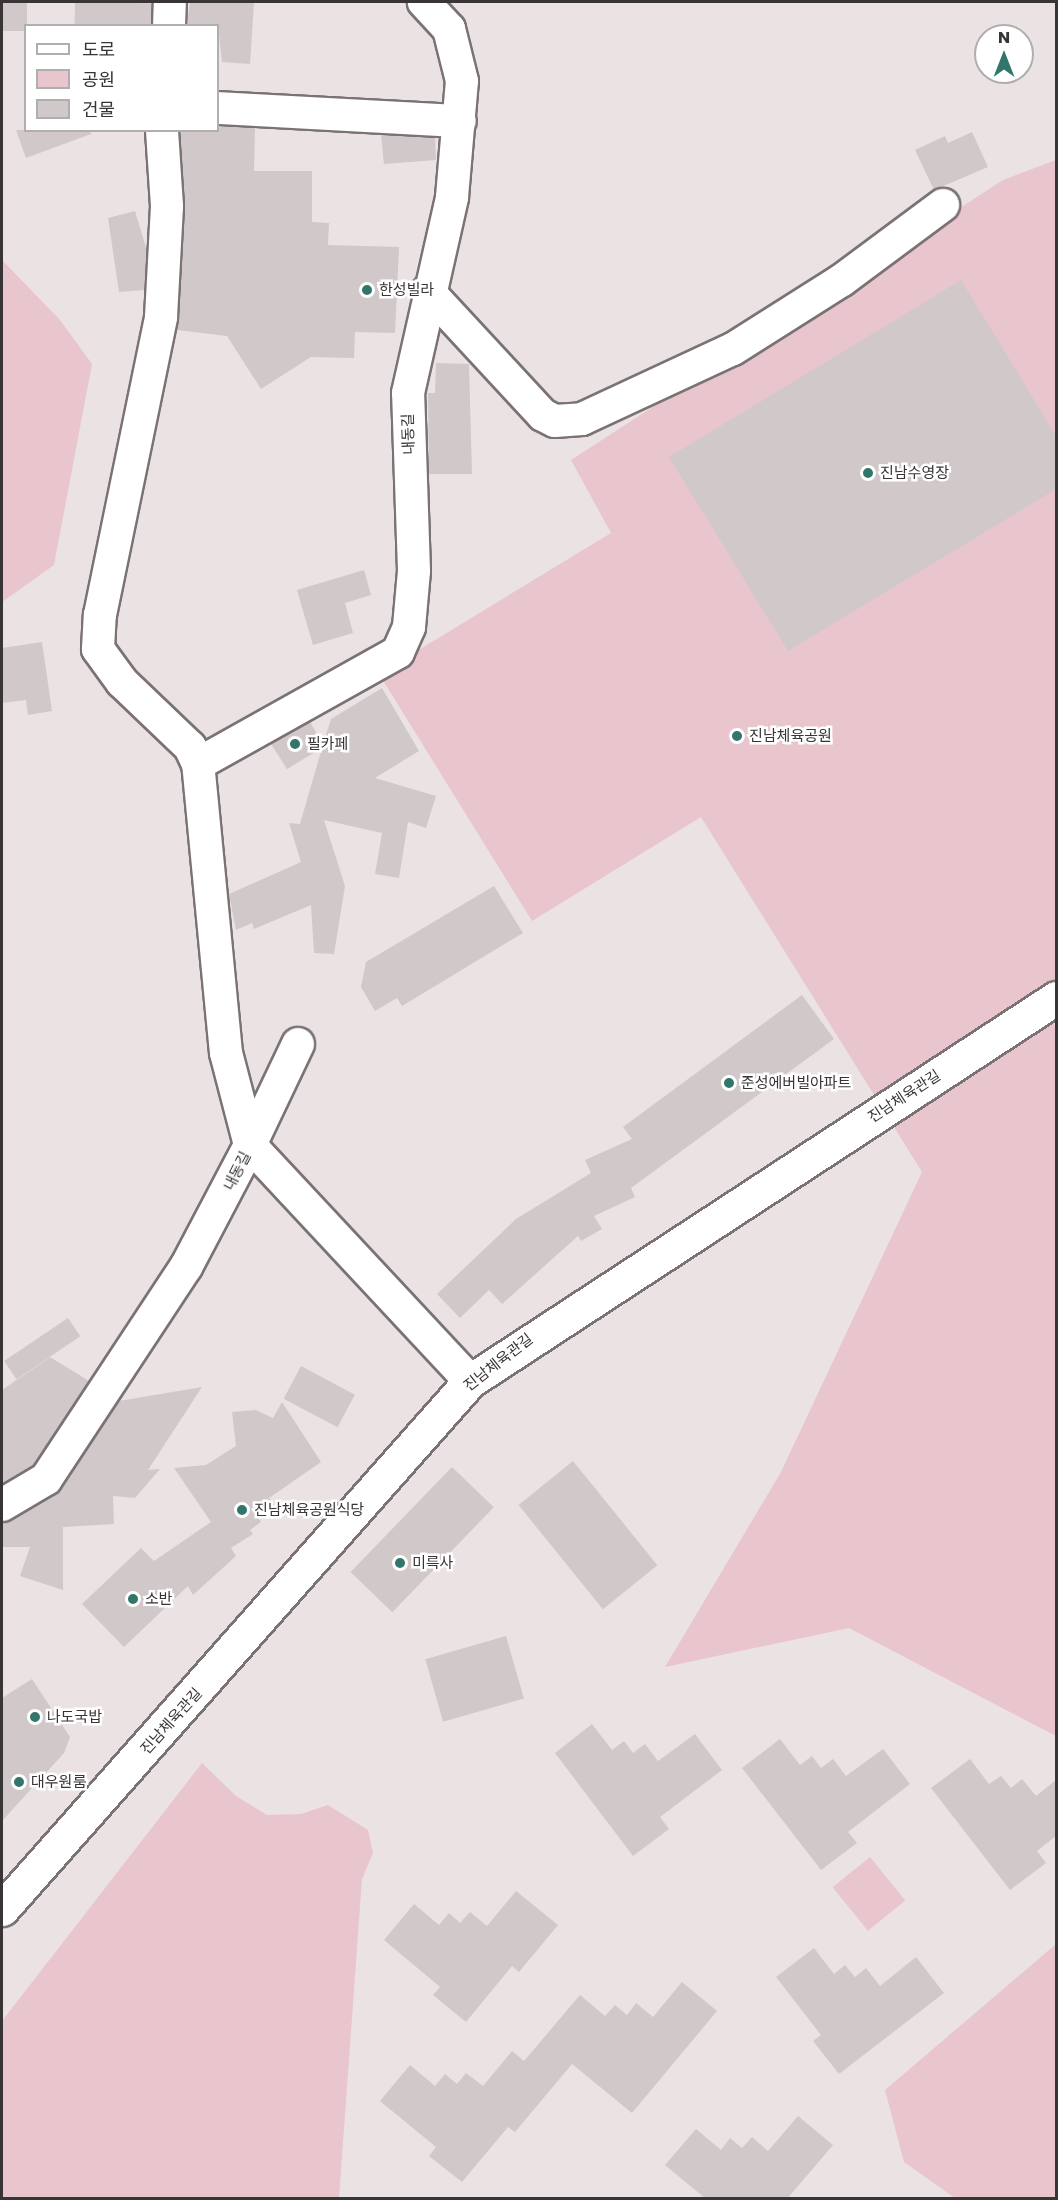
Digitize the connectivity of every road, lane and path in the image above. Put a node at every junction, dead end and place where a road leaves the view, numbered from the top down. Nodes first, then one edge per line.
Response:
1 (170, 2) edge
2 (424, 2) edge
3 (169, 24) edge
4 (219, 108) edge
5 (460, 121) junction
6 (162, 132) edge
7 (943, 205) dead end
8 (428, 291) junction
9 (198, 764) junction
10 (1056, 998) edge
11 (298, 1044) dead end
12 (250, 1145) junction
13 (470, 1381) junction
14 (2, 1505) edge
15 (2, 1909) edge

1 - 3 street
2 - 5 street, 내동길
4 - 5 street
5 - 8 street, 내동길
6 - 9 street, 내동길
7 - 8 street
8 - 9 street, 내동길
9 - 12 street, 내동길
10 - 13 street, 진남체육관길
11 - 12 street
12 - 13 street
12 - 14 street, 내동길
13 - 15 street, 진남체육관길

